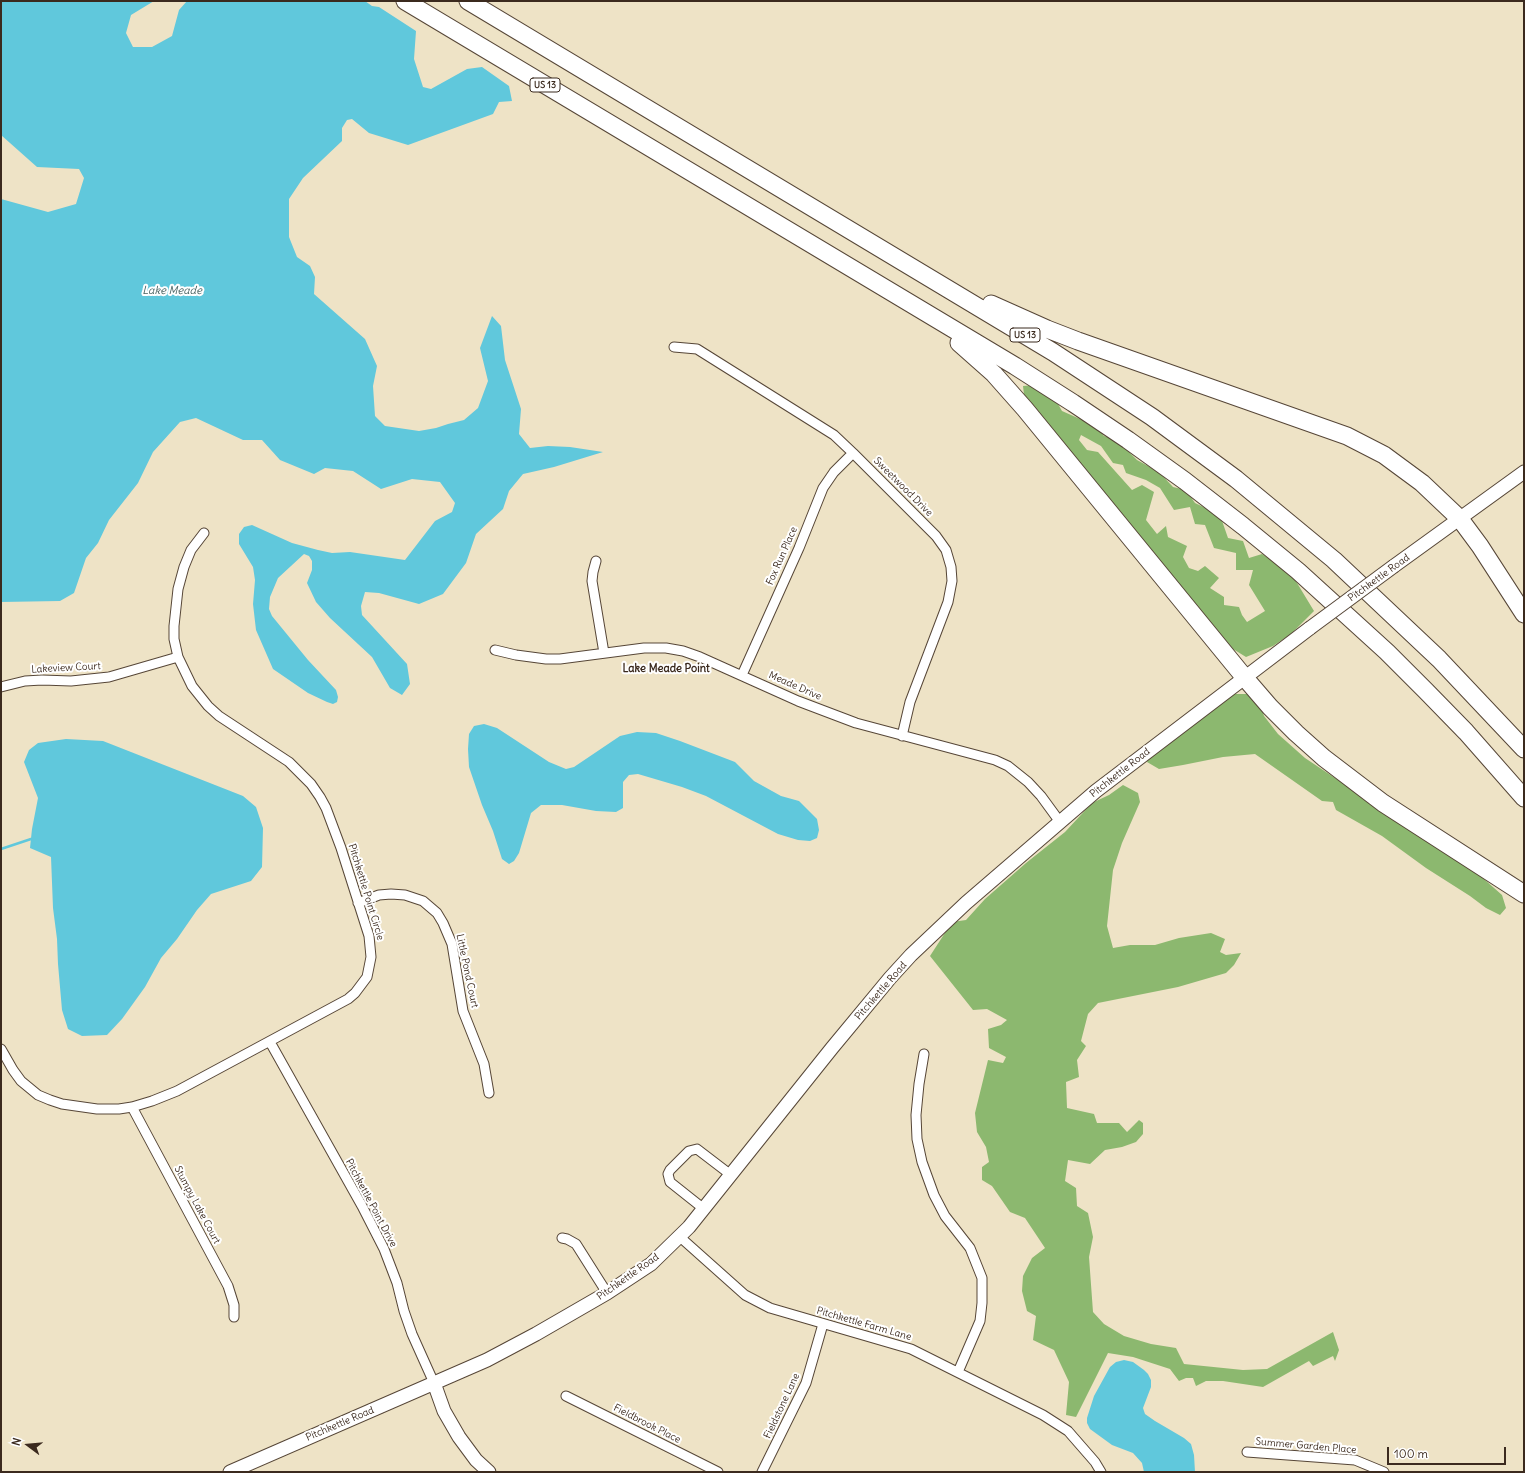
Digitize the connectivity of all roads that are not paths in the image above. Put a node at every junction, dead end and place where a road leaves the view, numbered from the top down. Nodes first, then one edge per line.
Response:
1 (405, 1) edge
2 (468, 1) edge
3 (892, 255) junction
4 (881, 286) junction
5 (674, 347) dead end
6 (853, 453) junction
7 (1524, 472) edge
8 (1460, 519) junction
9 (204, 533) dead end
10 (596, 561) dead end
11 (1524, 614) edge
12 (495, 650) dead end
13 (604, 653) junction
14 (178, 657) junction
15 (742, 675) junction
16 (1245, 678) junction
17 (1, 687) edge
18 (902, 736) junction
19 (1524, 749) edge
20 (1524, 798) edge
21 (1060, 822) junction
22 (1524, 894) edge
23 (358, 903) junction
24 (270, 1042) junction
25 (1, 1049) edge
26 (924, 1054) dead end
27 (489, 1094) dead end
28 (132, 1107) junction
29 (731, 1175) junction
30 (704, 1209) junction
31 (680, 1237) junction
32 (562, 1238) dead end
33 (607, 1293) junction
34 (234, 1317) dead end
35 (823, 1324) junction
36 (958, 1372) junction
37 (434, 1383) junction
38 (566, 1396) dead end
39 (1247, 1452) dead end
40 (230, 1472) edge
41 (489, 1472) edge
42 (718, 1472) edge
43 (762, 1472) edge
44 (1101, 1472) edge
45 (1384, 1472) edge

1 - 4 highway, US 13
2 - 3 highway, US 13
3 - 8 highway
3 - 19 highway, US 13
4 - 16 highway
4 - 20 highway, US 13
5 - 6 street, Sweetwood Drive
6 - 15 street, Fox Run Place
6 - 18 street, Sweetwood Drive
7 - 8 main road, Pitchkettle Road
8 - 11 highway
8 - 16 main road, Pitchkettle Road, bridge
9 - 14 street, Pitchkettle Point Circle
10 - 13 street
12 - 13 street, Meade Drive
13 - 15 street, Meade Drive
14 - 17 street, Lakeview Court
14 - 23 street, Pitchkettle Point Circle
15 - 18 street, Meade Drive
16 - 21 main road, Pitchkettle Road
16 - 22 highway
18 - 21 street, Meade Drive
21 - 29 main road, Pitchkettle Road
23 - 24 street, Pitchkettle Point Circle
23 - 27 street, Little Pond Court
24 - 28 street, Pitchkettle Point Circle
24 - 37 street, Pitchkettle Point Drive
25 - 28 street, Pitchkettle Point Circle
26 - 36 street
28 - 34 street, Stumpy Lake Court
29 - 30 main road, Pitchkettle Road
29 - 30 street
30 - 31 main road, Pitchkettle Road
31 - 33 main road, Pitchkettle Road
31 - 35 street, Pitchkettle Farm Lane
32 - 33 street
33 - 37 main road, Pitchkettle Road
35 - 36 street, Pitchkettle Farm Lane
35 - 43 street, Fieldstone Lane
36 - 44 street, Pitchkettle Farm Lane
37 - 40 main road, Pitchkettle Road
37 - 41 main road
38 - 42 street, Fieldbrook Place
39 - 45 street, Summer Garden Place

